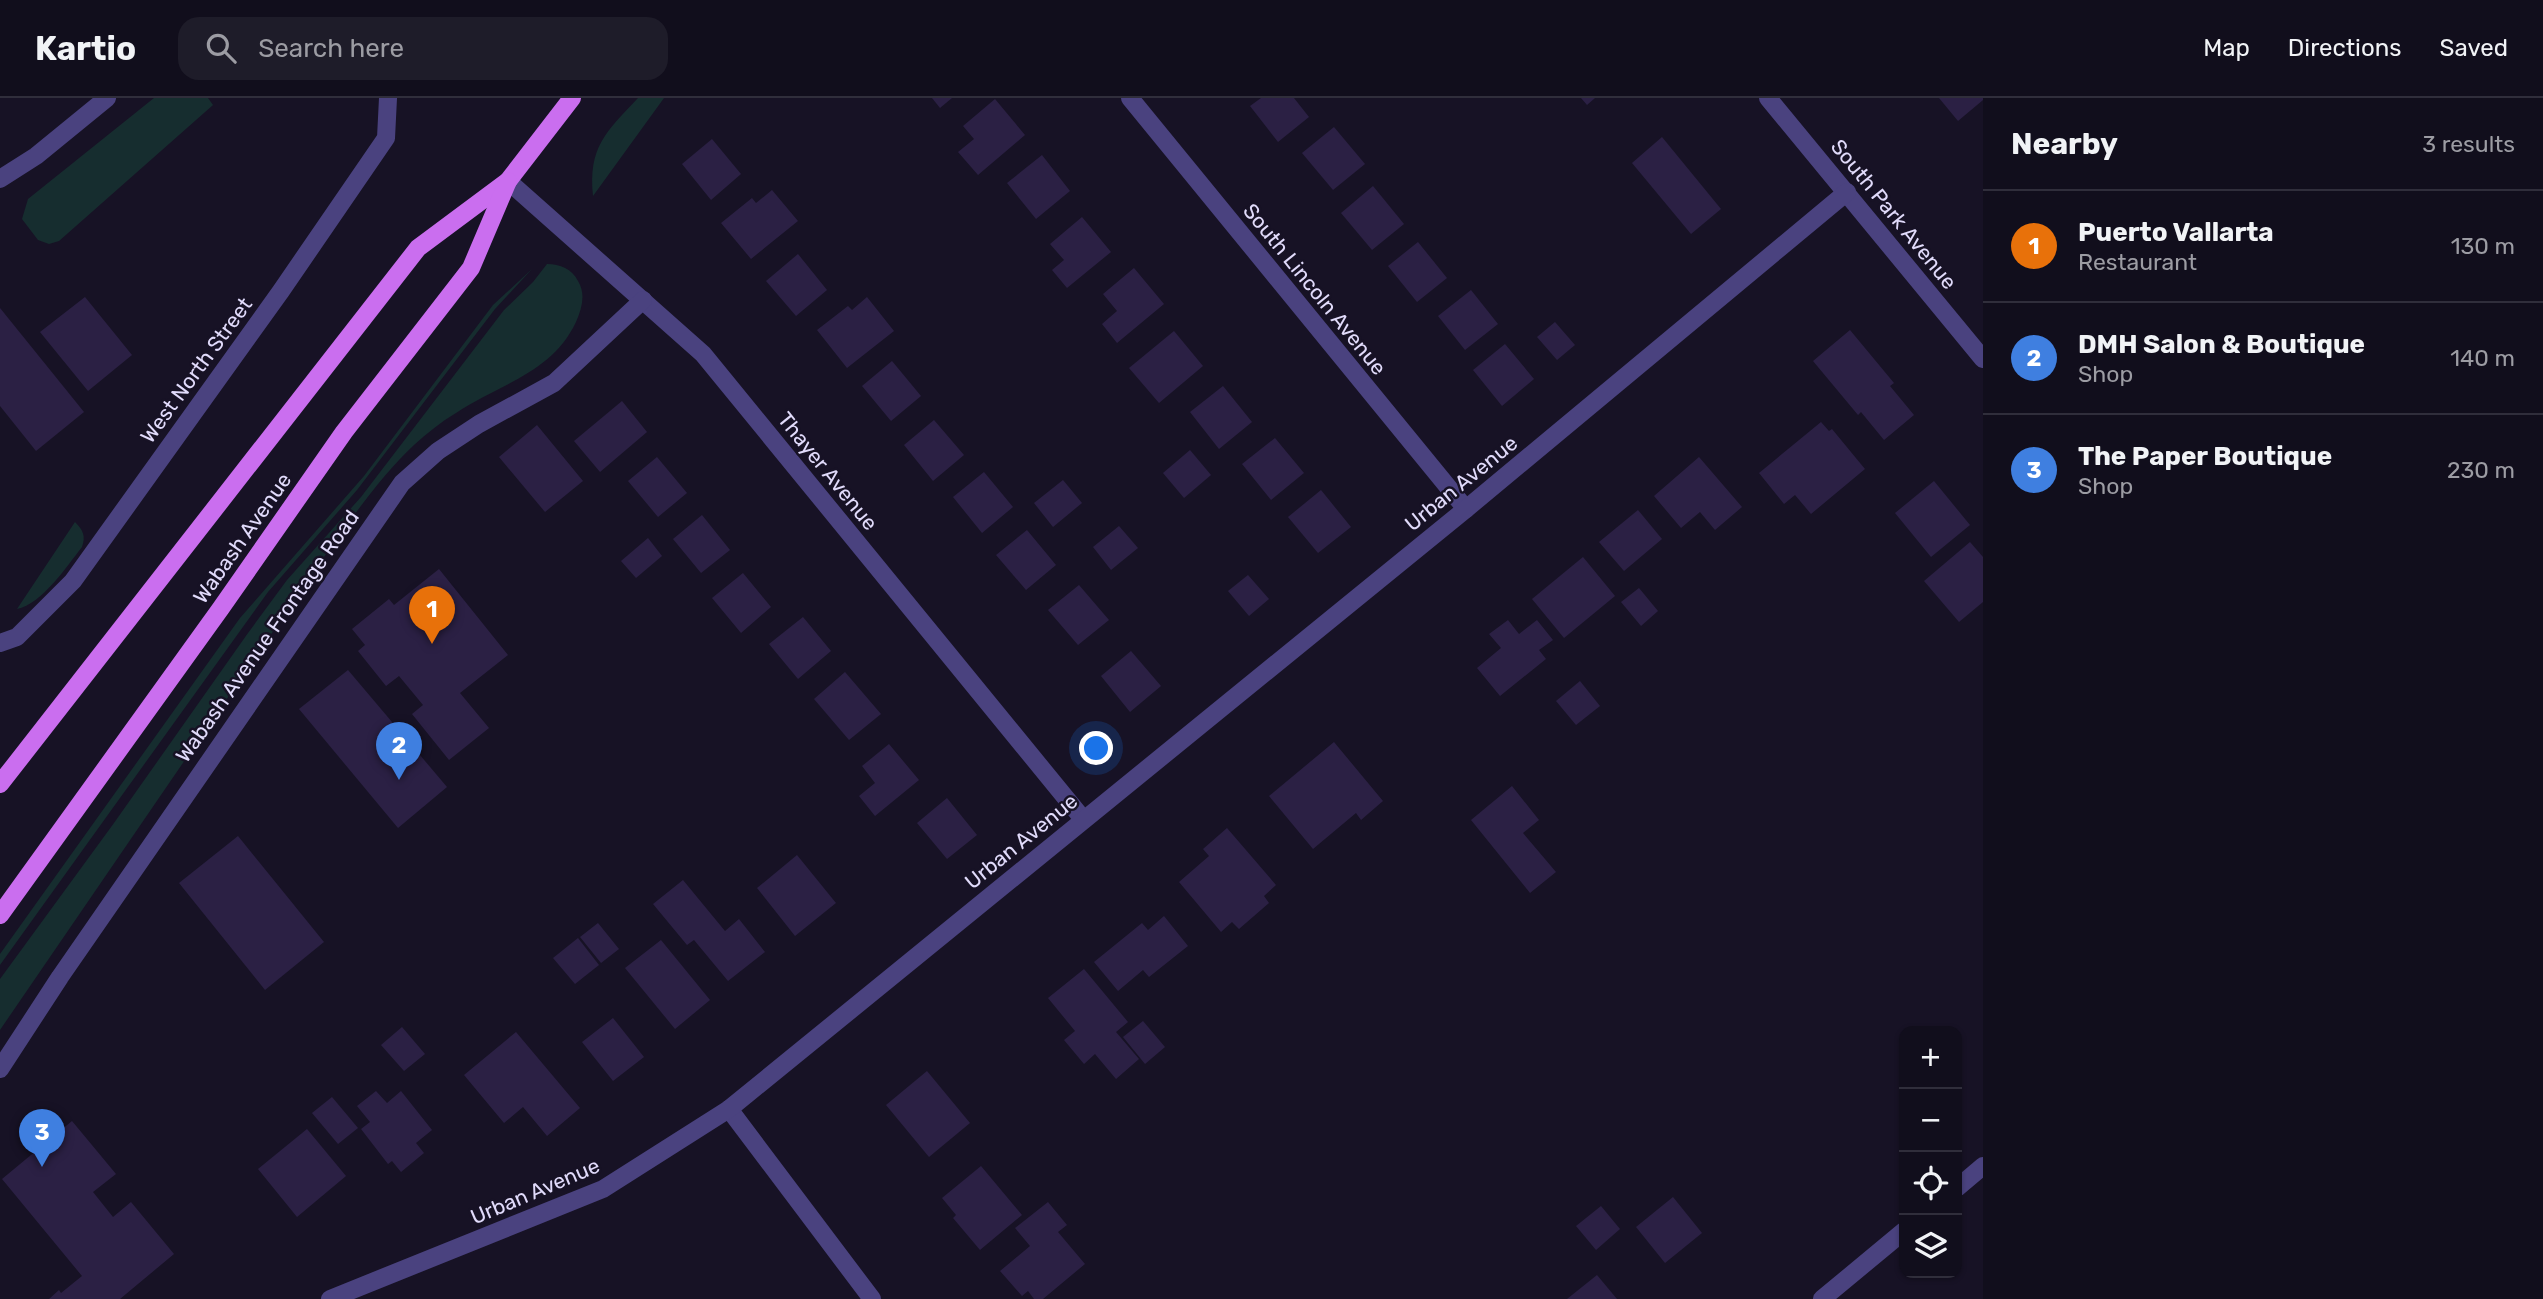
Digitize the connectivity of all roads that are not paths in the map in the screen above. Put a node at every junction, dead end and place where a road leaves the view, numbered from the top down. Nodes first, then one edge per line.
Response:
1 (107, 98) edge
2 (388, 98) edge
3 (572, 98) edge
4 (1130, 98) edge
5 (1768, 98) edge
6 (0, 179) edge
7 (508, 181) junction
8 (1847, 192) junction
9 (643, 300) junction
10 (1983, 359) edge
11 (1466, 509) junction
12 (0, 643) edge
13 (0, 784) edge
14 (1083, 819) junction
15 (0, 915) edge
16 (0, 1069) edge
17 (729, 1109) junction
18 (1983, 1166) edge
19 (1962, 1184) edge
20 (1899, 1236) edge
21 (1844, 1292) edge
22 (330, 1299) edge
23 (872, 1299) edge
24 (1822, 1299) edge

1 - 6 street
2 - 12 street, West North Street
3 - 7 main road, Wabash Avenue
4 - 11 street, South Lincoln Avenue
5 - 8 street, South Park Avenue
7 - 9 street, Thayer Avenue
7 - 13 main road, Wabash Avenue
7 - 15 main road, Wabash Avenue
8 - 10 street, South Park Avenue
8 - 11 street, Urban Avenue
9 - 14 street, Thayer Avenue
9 - 16 street, Wabash Avenue Frontage Road
11 - 14 street, Urban Avenue
14 - 17 street, Urban Avenue
17 - 22 street, Urban Avenue
17 - 23 street
18 - 19 street
20 - 21 street
21 - 24 street

